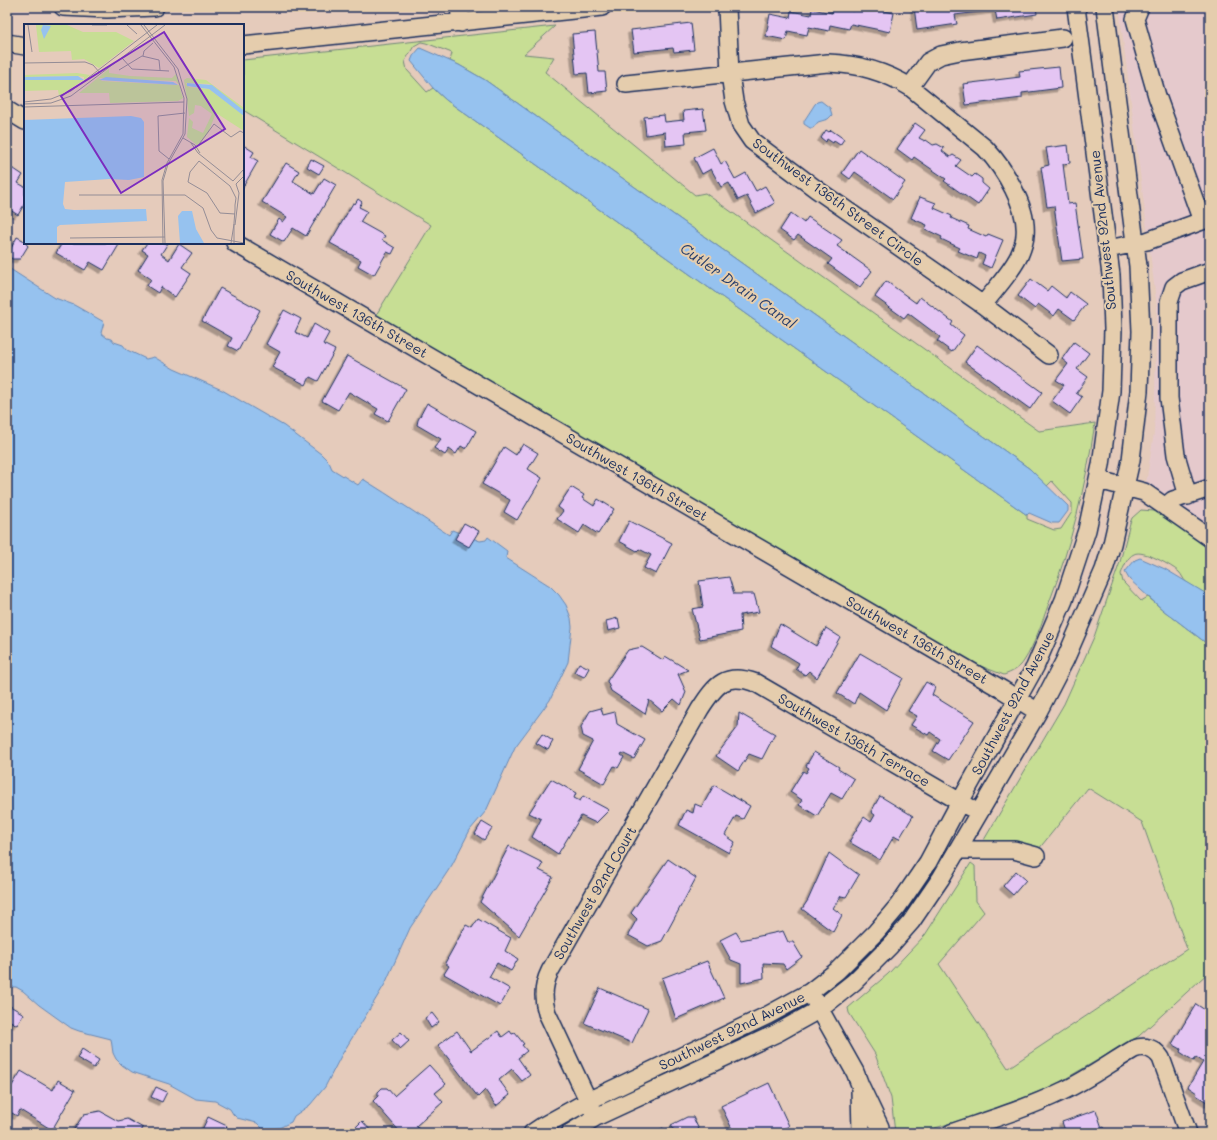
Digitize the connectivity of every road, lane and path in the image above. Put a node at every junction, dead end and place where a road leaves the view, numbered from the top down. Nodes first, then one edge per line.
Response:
1 (63, 7) edge
2 (155, 7) edge
3 (602, 7) edge
4 (727, 7) edge
5 (1076, 7) edge
6 (1105, 7) edge
7 (1140, 7) edge
8 (460, 15) edge
9 (1063, 38) dead end
10 (7, 43) edge
11 (244, 45) edge
12 (24, 46) edge
13 (730, 74) junction
14 (626, 84) dead end
15 (910, 87) junction
16 (7, 110) edge
17 (24, 120) edge
18 (1206, 219) edge
19 (237, 244) edge
20 (1135, 244) junction
21 (1108, 249) junction
22 (1210, 271) edge
23 (983, 305) junction
24 (1049, 355) dead end
25 (1099, 480) junction
26 (1125, 487) junction
27 (1210, 488) edge
28 (1188, 496) junction
29 (1165, 507) junction
30 (1210, 538) edge
31 (724, 681) joint
32 (1018, 699) junction
33 (1038, 712) junction
34 (960, 802) junction
35 (980, 814) junction
36 (959, 850) junction
37 (1036, 856) dead end
38 (810, 992) junction
39 (820, 1009) junction
40 (860, 1085) junction
41 (588, 1101) junction
42 (596, 1117) junction
43 (532, 1133) edge
44 (570, 1133) edge
45 (861, 1133) edge
46 (880, 1133) edge
47 (951, 1133) edge
48 (1188, 1133) edge

1 - 2 street
3 - 8 street
4 - 13 street, Southwest 136th Street Circle
5 - 21 street, Southwest 92nd Avenue
6 - 20 street, Southwest 92nd Avenue
7 - 18 street
8 - 11 street
9 - 15 street
10 - 12 street
13 - 14 street
13 - 15 street
13 - 23 street, Southwest 136th Street Circle
15 - 23 street
16 - 17 street
18 - 20 street
19 - 32 street, Southwest 136th Street
20 - 21 street
20 - 26 street, Southwest 92nd Avenue
21 - 25 street, Southwest 92nd Avenue
22 - 28 street
23 - 24 street, Southwest 136th Street Circle
25 - 26 street
25 - 32 street, Southwest 92nd Avenue
26 - 29 street
26 - 33 street, Southwest 92nd Avenue
27 - 28 street
28 - 29 street
29 - 30 street
31 - 34 street, Southwest 136th Terrace
31 - 41 street, Southwest 92nd Court
32 - 33 street, Southwest 136th Street
32 - 34 street, Southwest 92nd Avenue
33 - 35 street, Southwest 92nd Avenue
34 - 35 street, Southwest 136th Terrace
34 - 38 street, Southwest 92nd Avenue
35 - 36 street, Southwest 92nd Avenue
36 - 37 street
36 - 39 street, Southwest 92nd Avenue
38 - 39 street
38 - 41 street, Southwest 92nd Avenue
39 - 40 street
39 - 42 street, Southwest 92nd Avenue
40 - 45 street
40 - 46 street
41 - 42 street, Southwest 92nd Court
41 - 43 street, Southwest 92nd Avenue
42 - 44 street, Southwest 92nd Avenue
47 - 48 street

